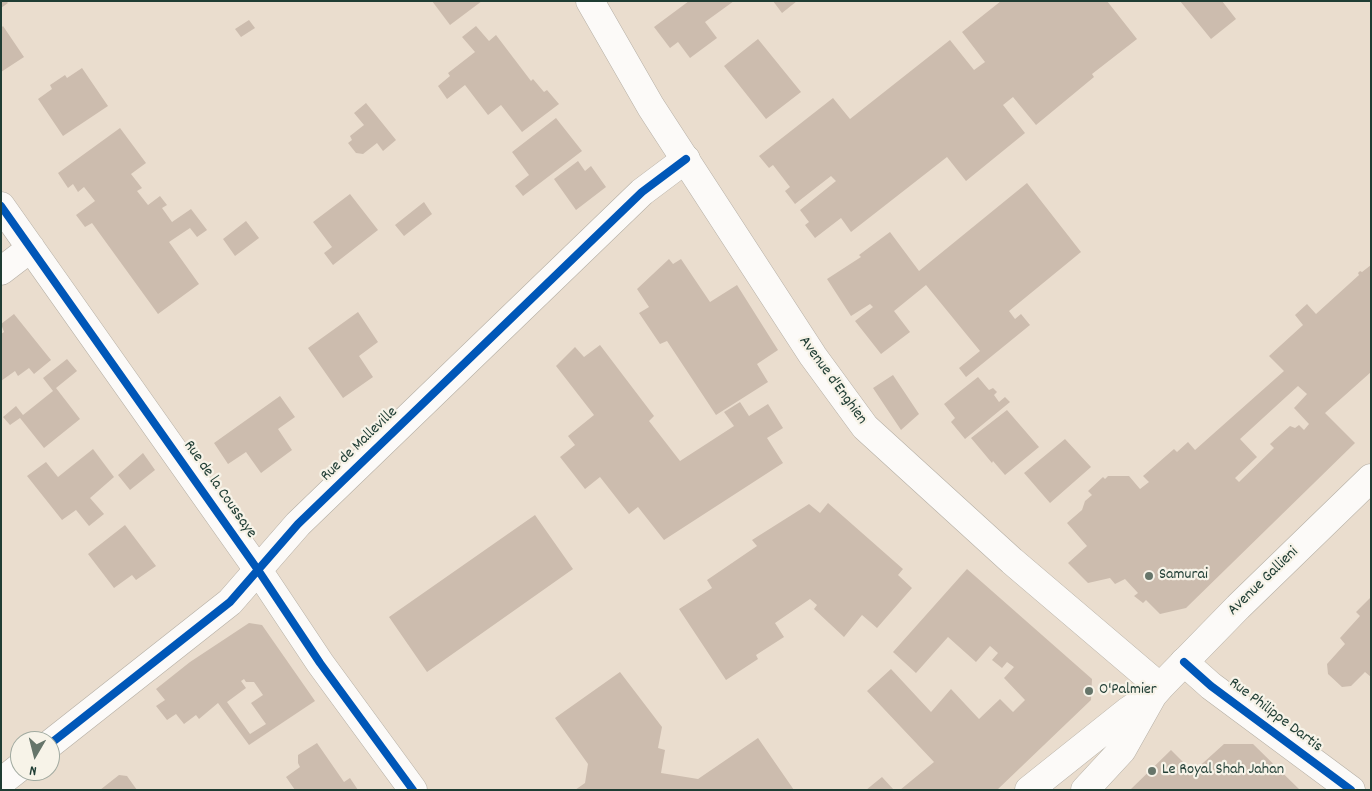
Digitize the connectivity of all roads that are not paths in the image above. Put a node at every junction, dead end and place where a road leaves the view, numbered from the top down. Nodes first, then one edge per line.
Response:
1 (590, 1) edge
2 (686, 159) junction
3 (1, 206) edge
4 (31, 248) junction
5 (1, 271) edge
6 (1371, 478) edge
7 (258, 570) junction
8 (1129, 662) junction
9 (1184, 662) junction
10 (1156, 691) junction
11 (1128, 711) junction
12 (60, 736) edge
13 (1122, 750) junction
14 (413, 790) edge
15 (1029, 790) edge
16 (1085, 790) edge
17 (1351, 790) edge

1 - 2 street, Avenue d'Enghien
2 - 7 street, Rue de Malleville
2 - 8 street, Avenue d'Enghien
3 - 4 street, Rue de la Coussaye
4 - 5 street
4 - 7 street, Rue de la Coussaye
6 - 9 street, Avenue Gallieni
7 - 12 street, Rue de Malleville
7 - 14 street, Rue de la Coussaye
8 - 10 street, Avenue d'Enghien
8 - 11 street
9 - 10 street, Avenue Gallieni
9 - 17 street, Rue Philippe Dartis
10 - 11 street
10 - 13 street
11 - 13 street
11 - 15 street
13 - 16 street

